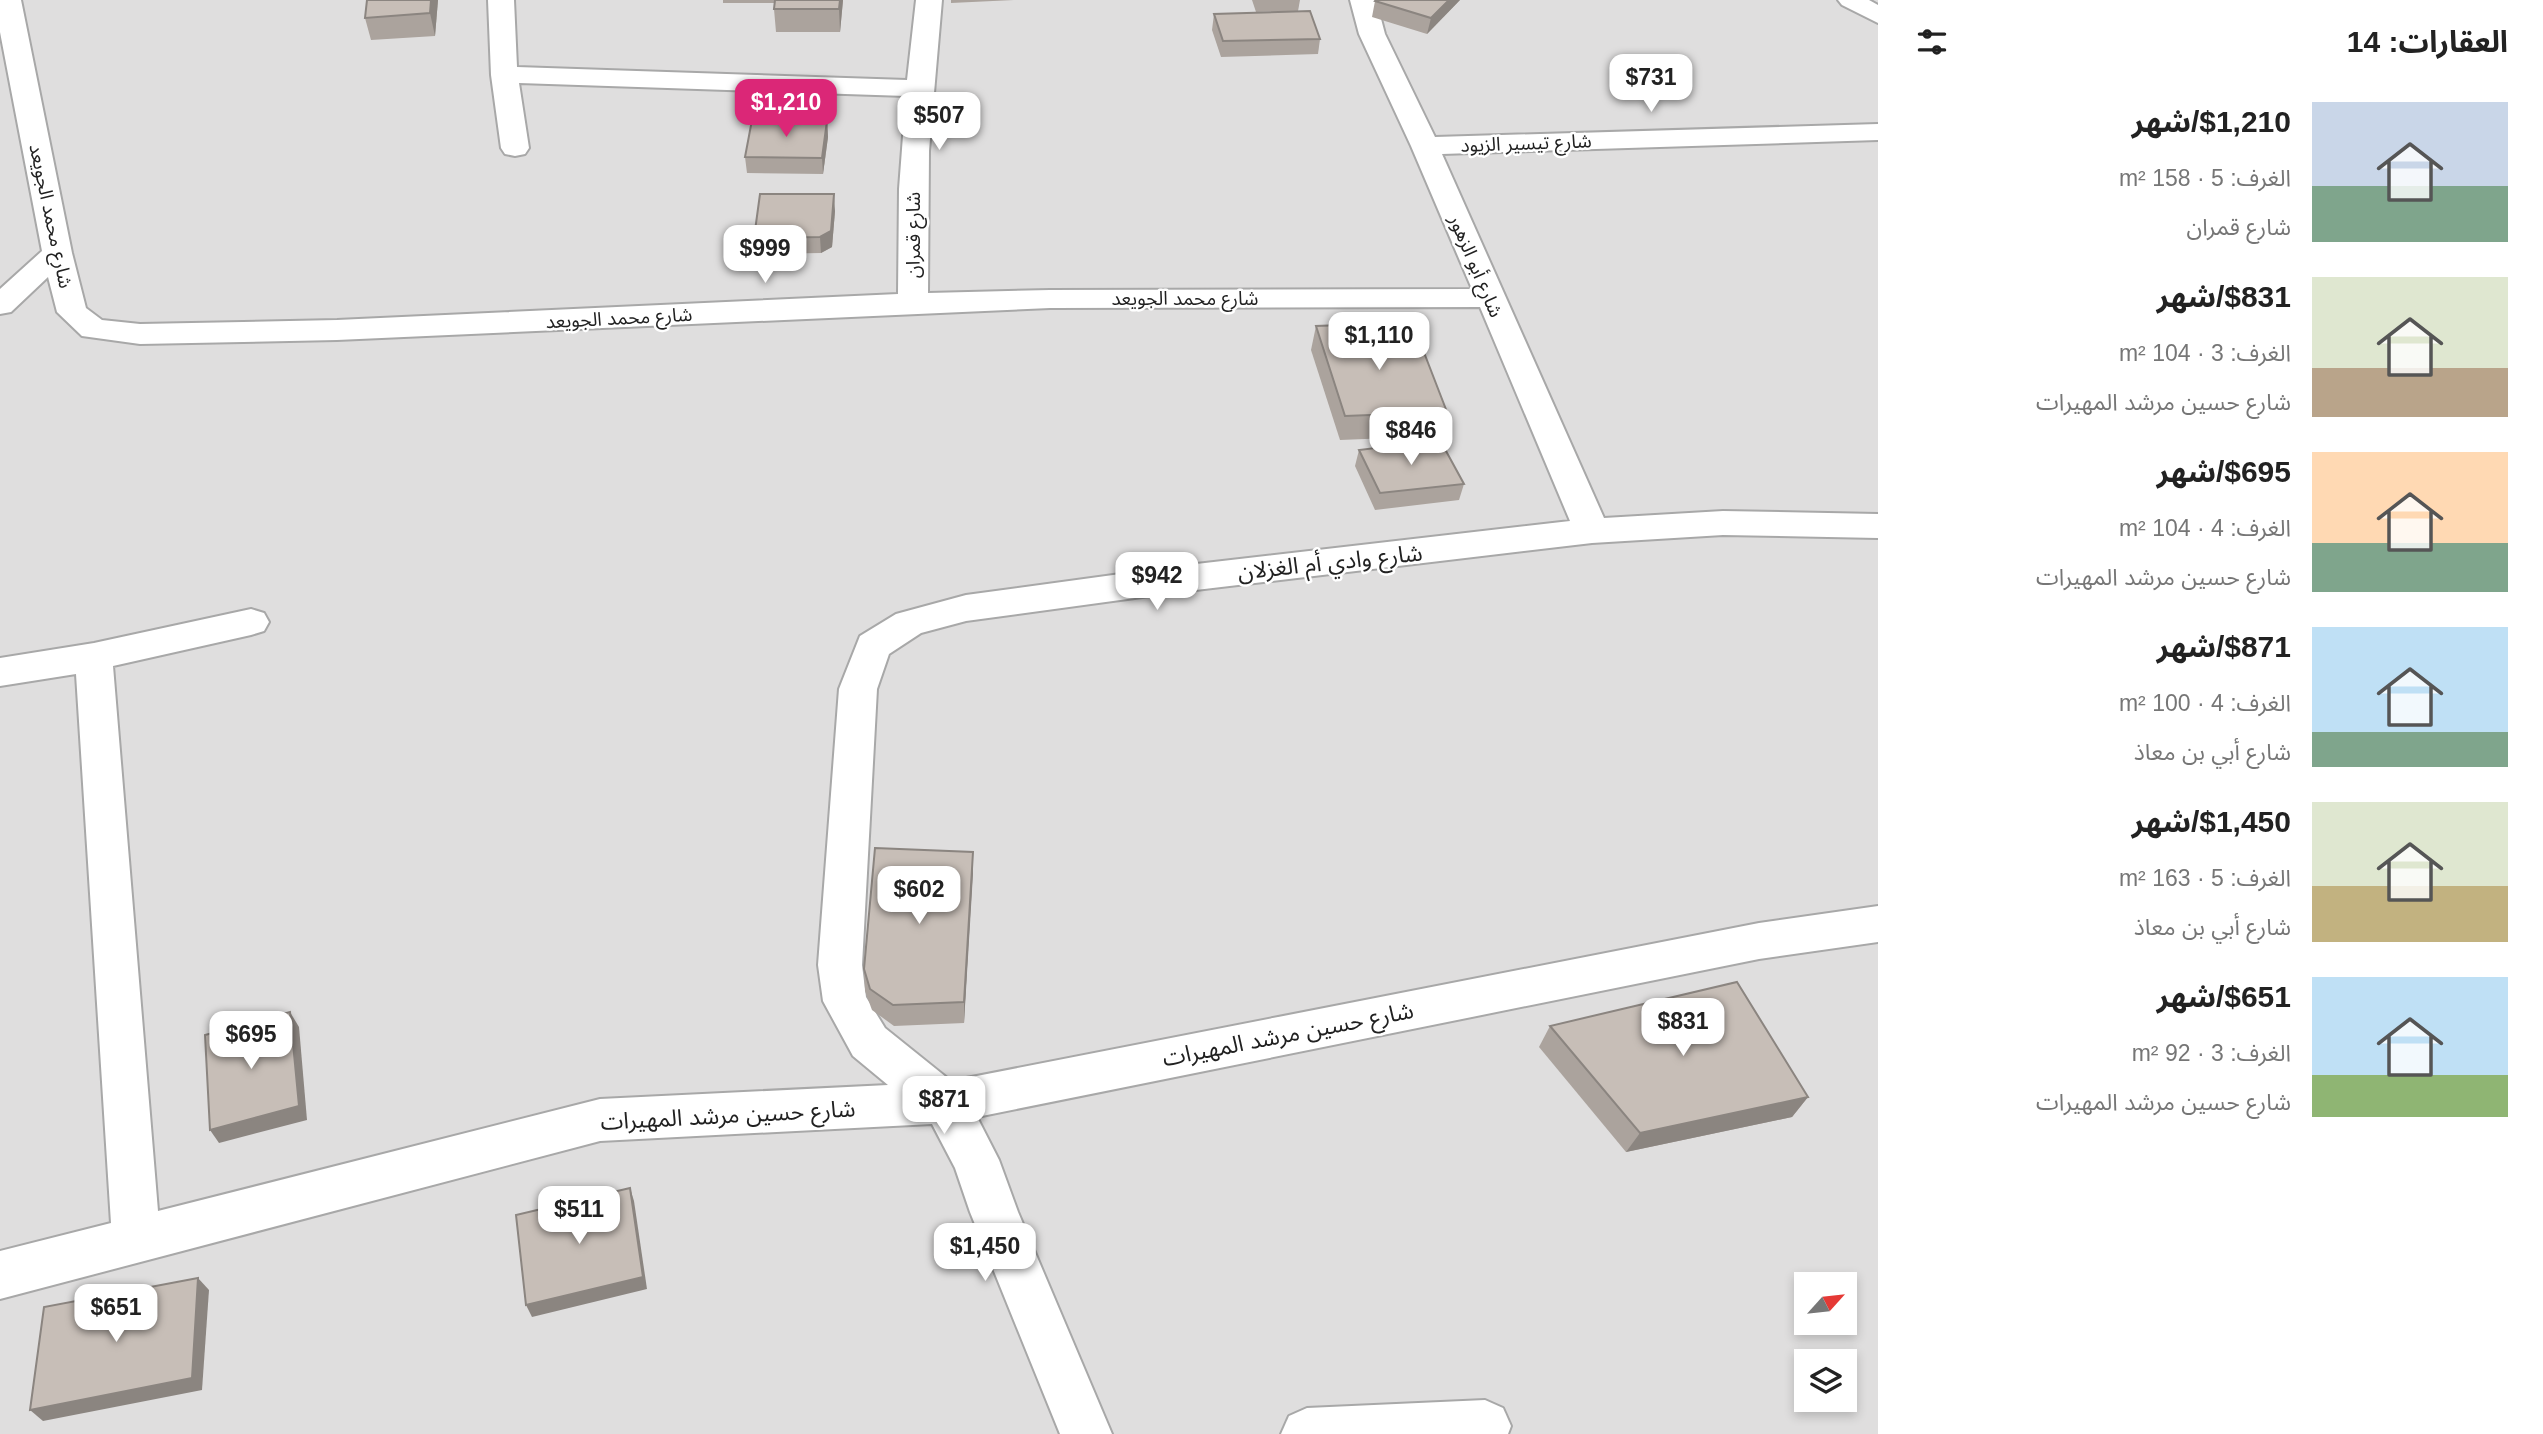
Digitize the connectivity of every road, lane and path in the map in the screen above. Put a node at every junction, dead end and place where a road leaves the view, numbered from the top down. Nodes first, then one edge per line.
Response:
1 (8, 0) edge
2 (501, 0) edge
3 (929, 0) edge
4 (1363, 0) edge
5 (1851, 0) edge
6 (1878, 15) edge
7 (504, 75) junction
8 (918, 88) junction
9 (1878, 132) edge
10 (1425, 146) junction
11 (515, 148) dead end
12 (57, 253) junction
13 (1490, 298) junction
14 (913, 303) junction
15 (0, 305) edge
16 (1878, 526) edge
17 (1592, 530) junction
18 (251, 622) dead end
19 (94, 656) junction
20 (0, 672) edge
21 (1878, 924) edge
22 (944, 1103) junction
23 (136, 1242) junction
24 (0, 1275) edge
25 (1485, 1426) dead end
26 (1086, 1434) edge
27 (1307, 1434) edge

1 - 12 street, شارع محمد الجويعد
2 - 7 street
3 - 8 street, شارع قمران
4 - 10 street, شارع أبو الزهور
5 - 6 street
7 - 8 street
7 - 11 street
8 - 14 street, شارع قمران
9 - 10 street, شارع تيسير الزيود
10 - 13 street, شارع أبو الزهور
12 - 14 street, شارع محمد الجويعد
12 - 15 street
13 - 14 street, شارع محمد الجويعد
13 - 17 street, شارع أبو الزهور
16 - 17 street, شارع وادي أم الغزلان
17 - 22 street, شارع وادي أم الغزلان
18 - 19 street
19 - 20 street
19 - 23 street
21 - 22 street, شارع حسين مرشد المهيرات
22 - 23 street, شارع حسين مرشد المهيرات
22 - 26 street
23 - 24 street, شارع حسين مرشد المهيرات
25 - 27 street

